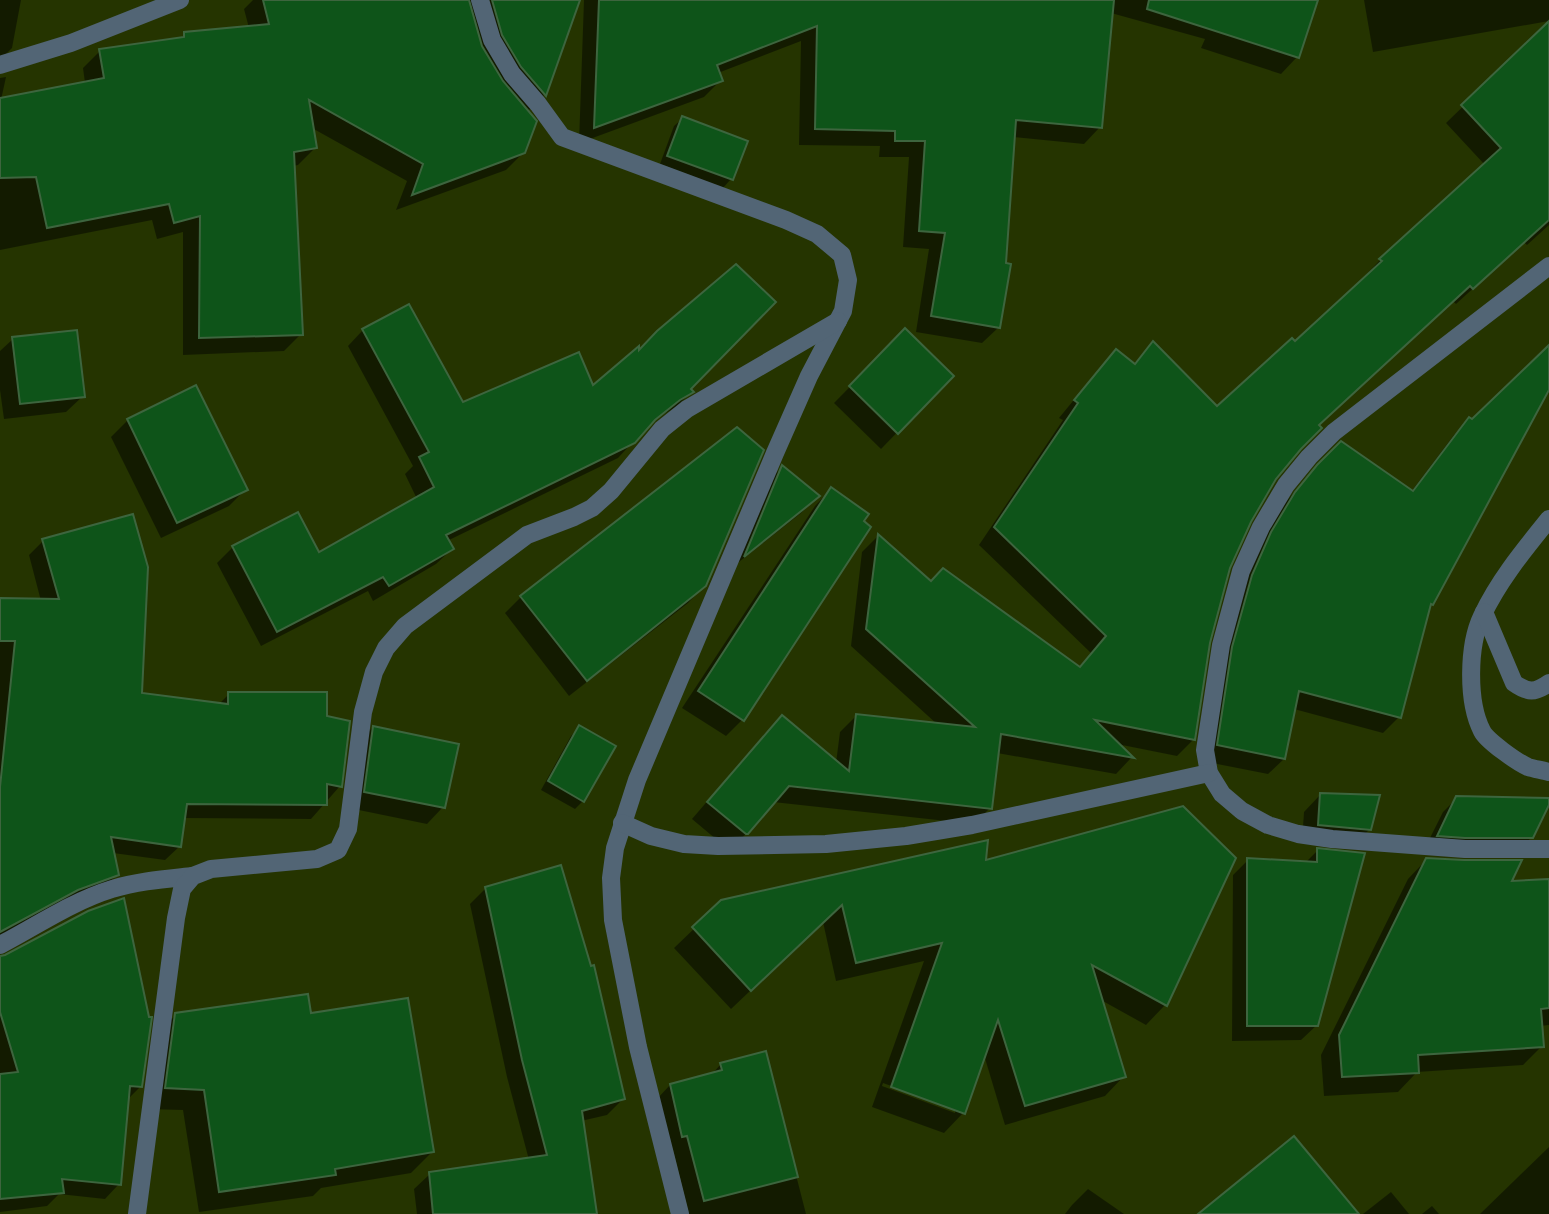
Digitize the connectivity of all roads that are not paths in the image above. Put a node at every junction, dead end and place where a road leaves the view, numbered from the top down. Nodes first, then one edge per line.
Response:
1 (180, 0) edge
2 (480, 0) edge
3 (0, 65) edge
4 (1549, 266) edge
5 (838, 321) junction
6 (1549, 519) edge
7 (1484, 611) junction
8 (1549, 683) edge
9 (1549, 772) edge
10 (1209, 773) junction
11 (622, 822) junction
12 (1549, 849) edge
13 (193, 876) junction
14 (0, 945) edge
15 (137, 1214) edge
16 (680, 1214) edge

1 - 3 street
2 - 5 street
4 - 10 street
5 - 11 street
5 - 13 street
6 - 7 street
7 - 8 street
7 - 9 street
10 - 11 street
10 - 12 street
11 - 16 street
13 - 14 street
13 - 15 street

